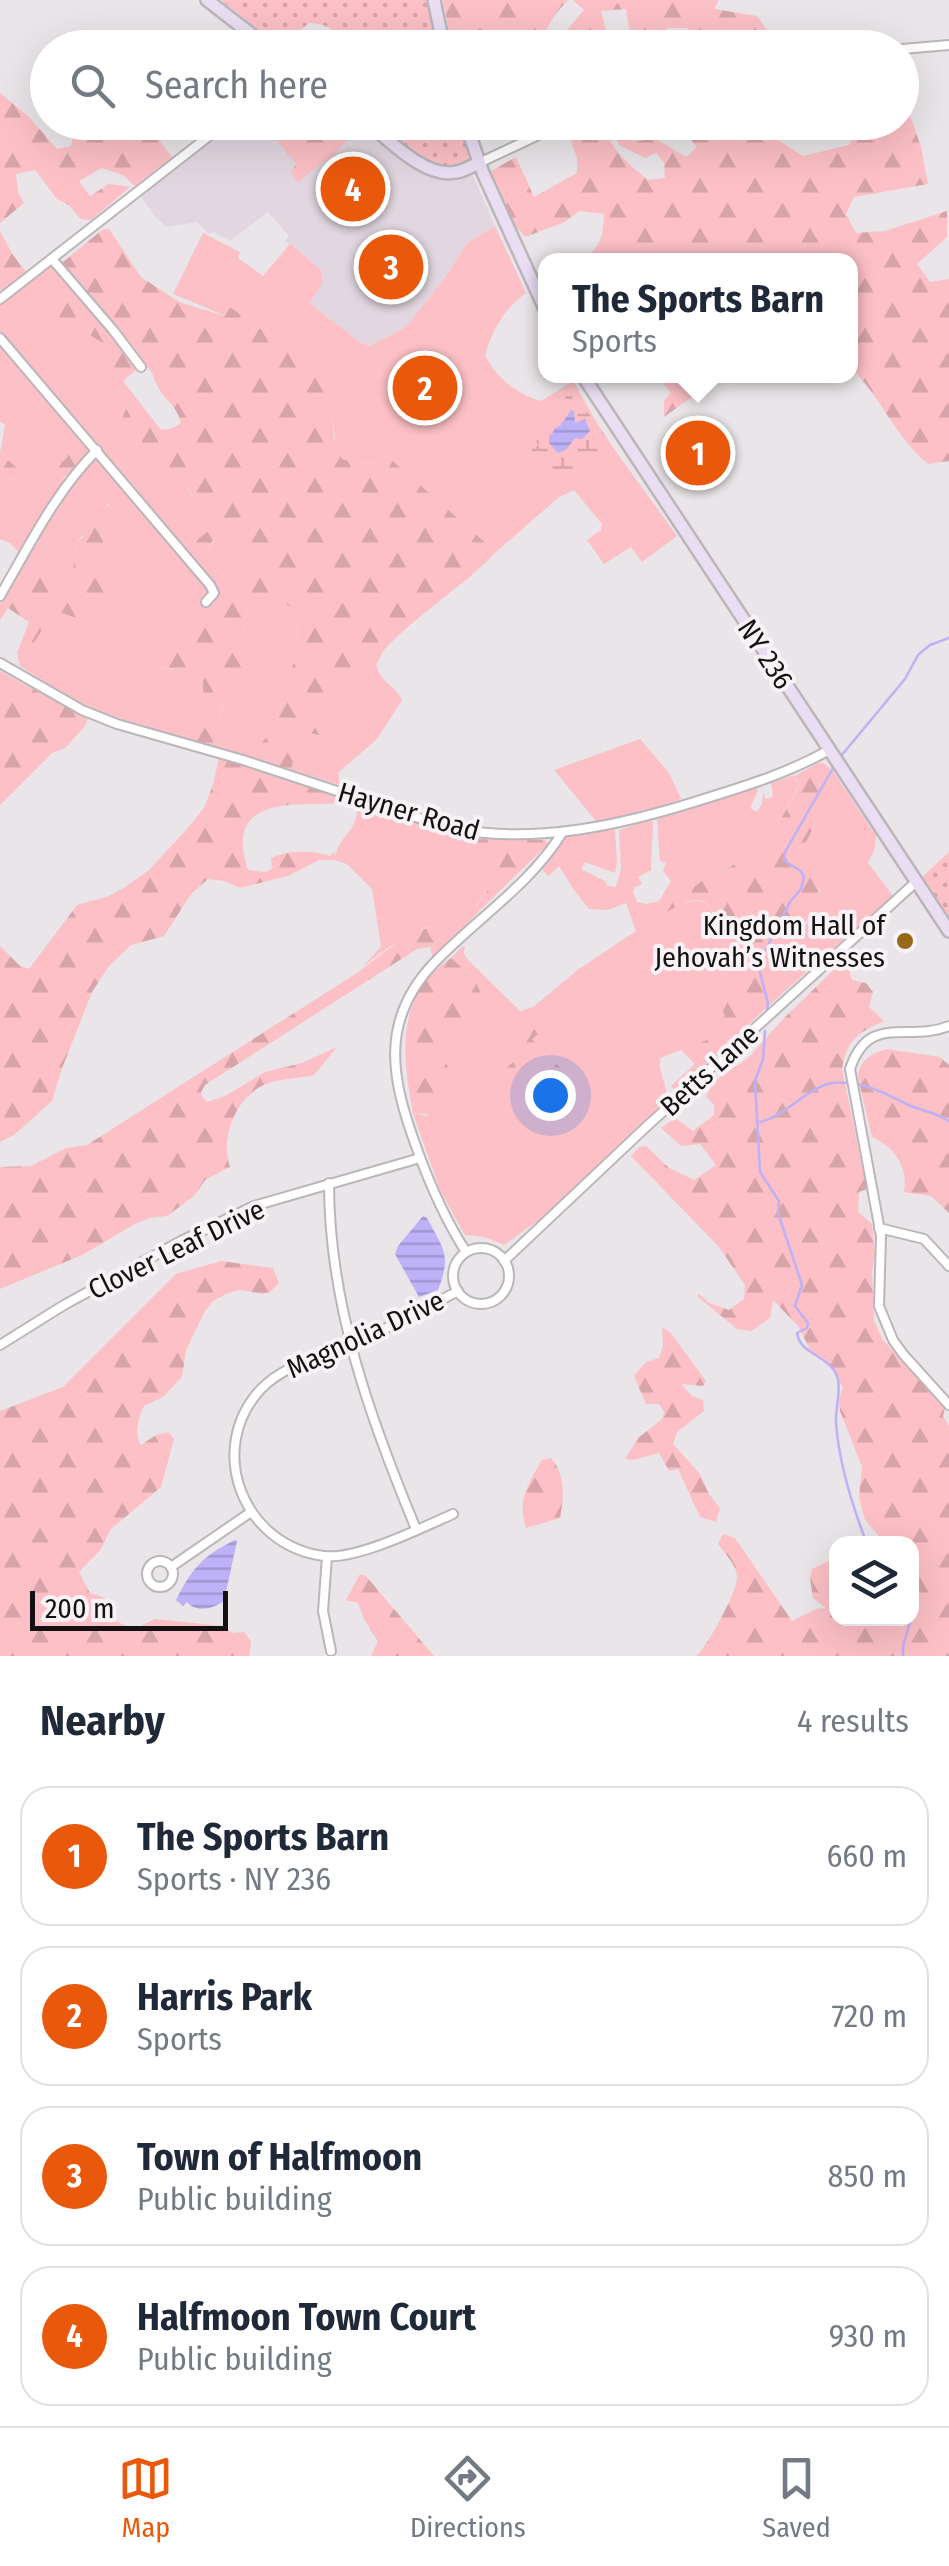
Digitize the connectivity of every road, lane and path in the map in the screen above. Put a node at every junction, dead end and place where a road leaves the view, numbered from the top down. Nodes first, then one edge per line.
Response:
1 (207, 0) edge
2 (434, 0) edge
3 (246, 30) edge
4 (440, 30) edge
5 (948, 47) edge
6 (919, 48) edge
7 (204, 140) edge
8 (389, 140) edge
9 (472, 140) edge
10 (528, 140) edge
11 (479, 163) junction
12 (52, 260) junction
13 (538, 292) edge
14 (0, 299) edge
15 (0, 338) edge
16 (140, 367) dead end
17 (589, 383) edge
18 (96, 450) junction
19 (0, 596) edge
20 (206, 602) dead end
21 (0, 663) edge
22 (828, 750) junction
23 (562, 833) junction
24 (916, 882) junction
25 (949, 932) edge
26 (949, 1026) edge
27 (420, 1158) junction
28 (329, 1183) junction
29 (879, 1228) junction
30 (466, 1252) junction
31 (504, 1261) junction
32 (949, 1266) edge
33 (458, 1291) junction
34 (0, 1345) edge
35 (350, 1345) junction
36 (949, 1404) edge
37 (251, 1512) junction
38 (453, 1514) dead end
39 (416, 1529) junction
40 (327, 1557) junction
41 (172, 1567) dead end
42 (331, 1651) dead end

1 - 3 main road
2 - 4 main road
5 - 6 street
7 - 12 street
8 - 11 main road
9 - 11 main road
10 - 11 street
11 - 13 main road
12 - 14 street
12 - 16 street
15 - 18 street
17 - 22 main road, NY 236 / NY 236
18 - 19 street
18 - 20 street
21 - 23 street, Hayner Road
22 - 23 street, Hayner Road
22 - 24 main road, NY 236 / NY 236
23 - 27 street
24 - 25 main road, NY 236 / NY 236
24 - 31 street, Betts Lane
26 - 29 street
27 - 28 street, Clover Leaf Drive
27 - 30 street
28 - 34 street, Clover Leaf Drive
28 - 35 street
29 - 32 street
29 - 36 street
30 - 31 street
30 - 33 street
31 - 33 street, Betts Lane
33 - 35 street, Magnolia Drive
35 - 37 street, Magnolia Drive
35 - 39 street
37 - 40 street
37 - 41 street
38 - 39 street
39 - 40 street
40 - 42 street

